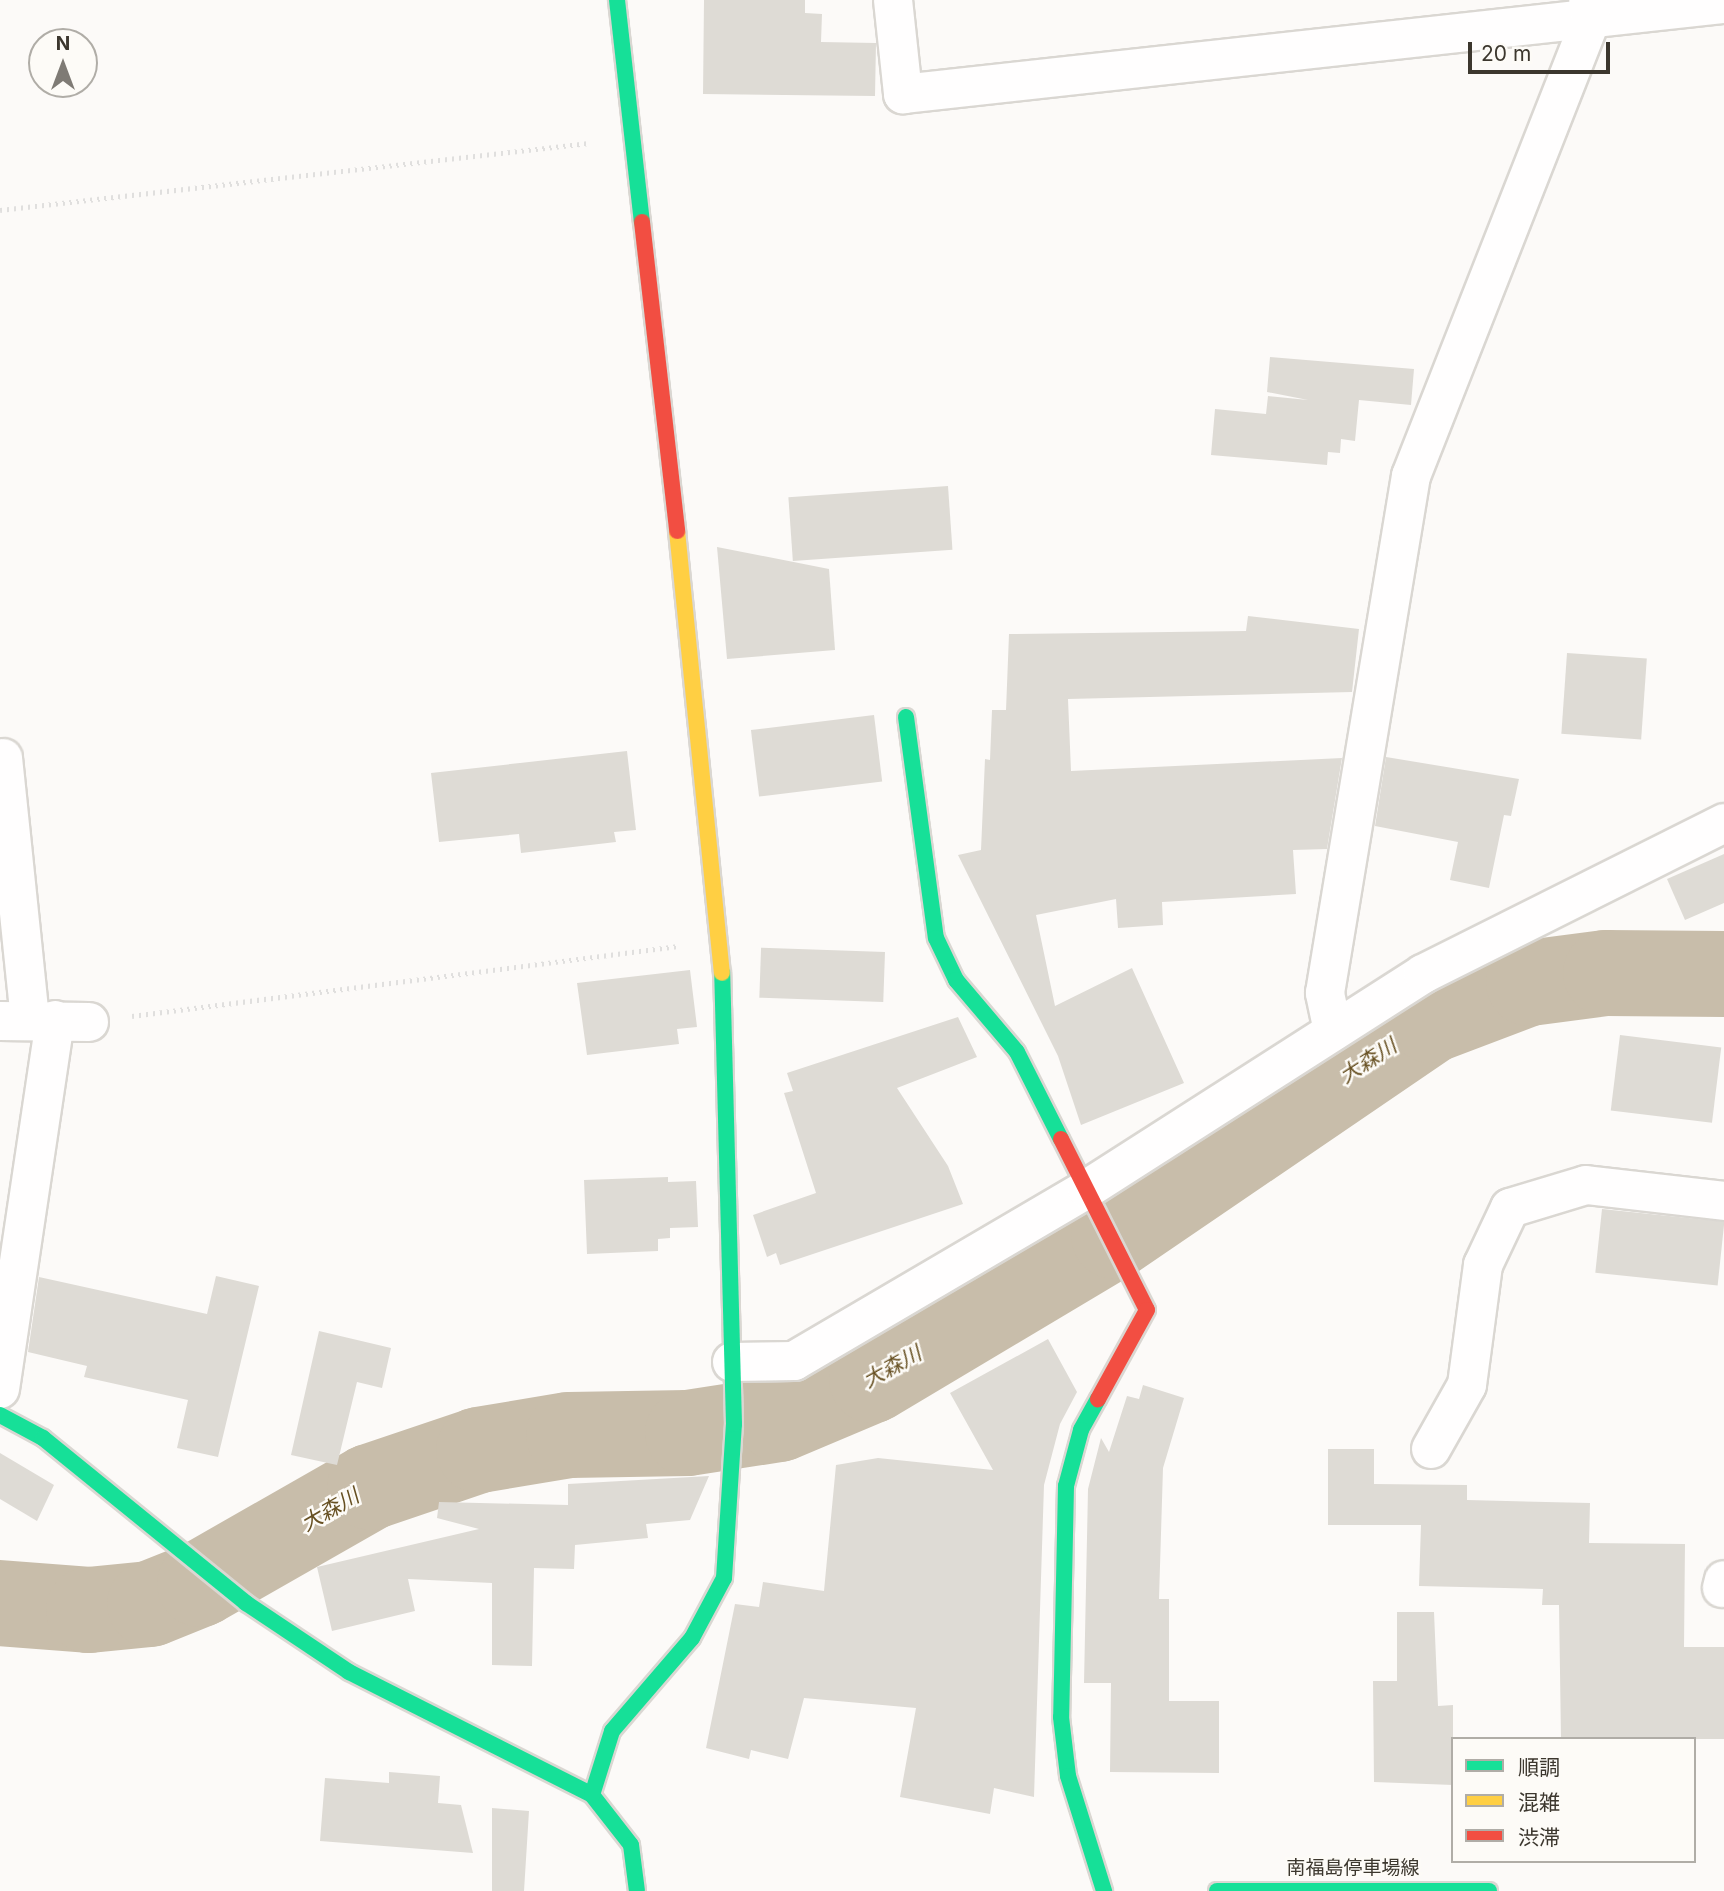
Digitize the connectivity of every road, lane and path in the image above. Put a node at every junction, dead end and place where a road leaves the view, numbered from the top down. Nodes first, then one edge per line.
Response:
1 (617, 0) edge
2 (893, 0) edge
3 (1724, 4) edge
4 (1590, 9) edge
5 (632, 139) junction
6 (0, 210) edge
7 (906, 717) dead end
8 (3, 758) dead end
9 (1724, 823) edge
10 (722, 940) junction
11 (44, 1021) edge
12 (1333, 1031) junction
13 (1087, 1189) junction
14 (1724, 1200) edge
15 (733, 1379) junction
16 (0, 1389) edge
17 (0, 1415) edge
18 (1431, 1449) dead end
19 (592, 1795) junction
20 (637, 1891) edge
21 (1104, 1891) edge
22 (1217, 1891) edge
23 (1489, 1891) edge

1 - 5 street
2 - 4 street
3 - 4 street
4 - 12 street
5 - 6 path
5 - 10 street
7 - 13 street
8 - 11 street
9 - 12 street
10 - 11 path
10 - 15 street
11 - 16 street
12 - 13 street
13 - 15 street
13 - 21 street
14 - 18 street
15 - 19 street
17 - 19 street
19 - 20 street
22 - 23 street, 南福島停車場線

